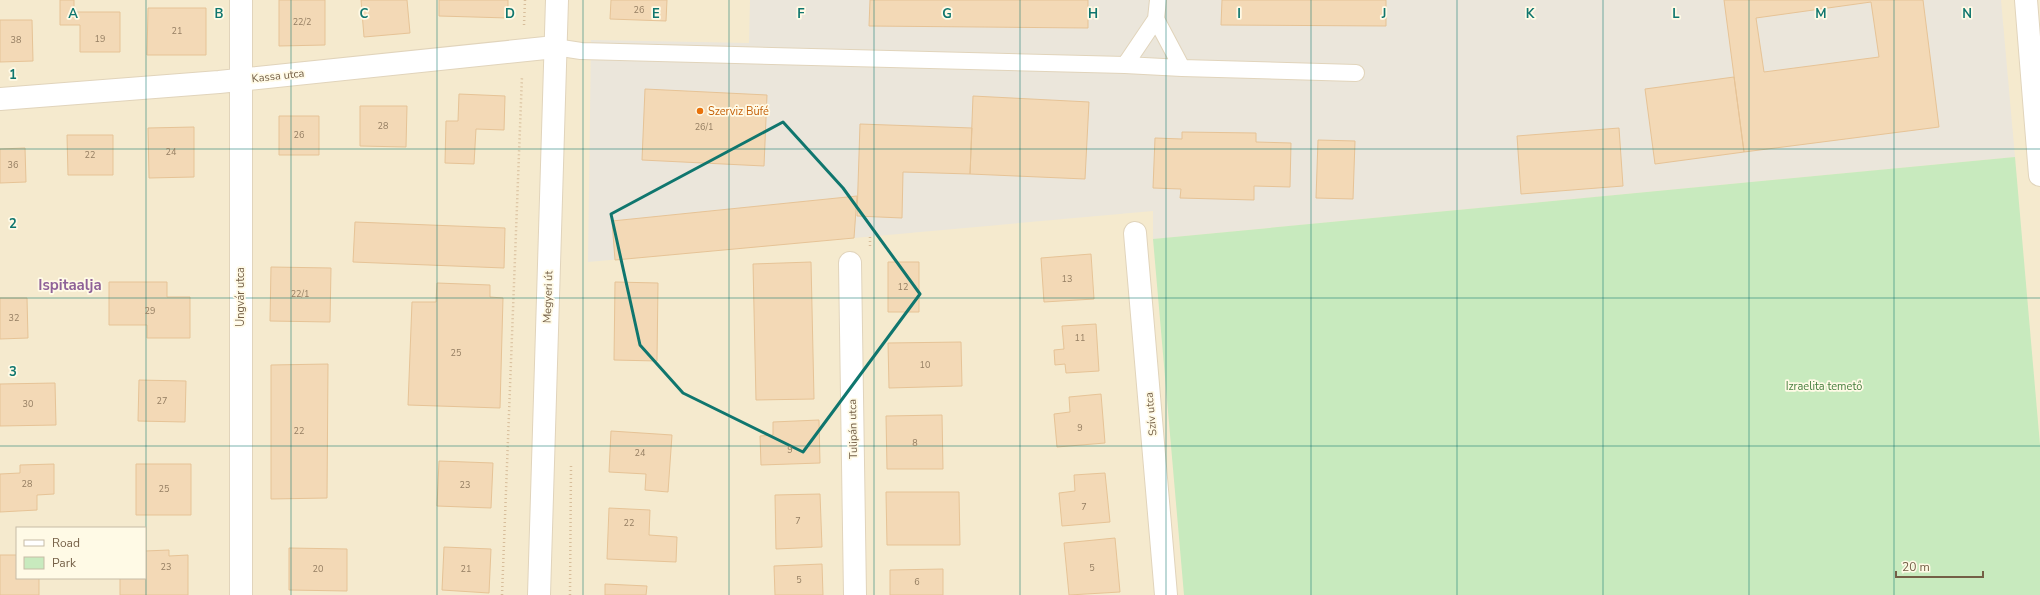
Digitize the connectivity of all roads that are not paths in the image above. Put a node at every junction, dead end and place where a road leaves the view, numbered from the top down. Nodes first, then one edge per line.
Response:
1 (240, 0) edge
2 (557, 0) edge
3 (1158, 0) edge
4 (2026, 0) edge
5 (1156, 19) junction
6 (555, 47) junction
7 (1125, 65) junction
8 (1182, 68) junction
9 (1356, 72) dead end
10 (240, 80) junction
11 (0, 100) edge
12 (2040, 175) edge
13 (1135, 233) dead end
14 (850, 263) dead end
15 (241, 595) edge
16 (539, 595) edge
17 (856, 595) edge
18 (1166, 595) edge

1 - 10 street, Ungvár utca
2 - 6 street, Megyeri út
3 - 5 lane
4 - 12 street
5 - 7 lane
5 - 8 lane
6 - 7 lane
6 - 10 street, Kassa utca
6 - 16 street, Megyeri út
7 - 8 lane
8 - 9 lane
10 - 11 street, Kassa utca
10 - 15 street, Ungvár utca
13 - 18 street, Szív utca
14 - 17 street, Tulipán utca

